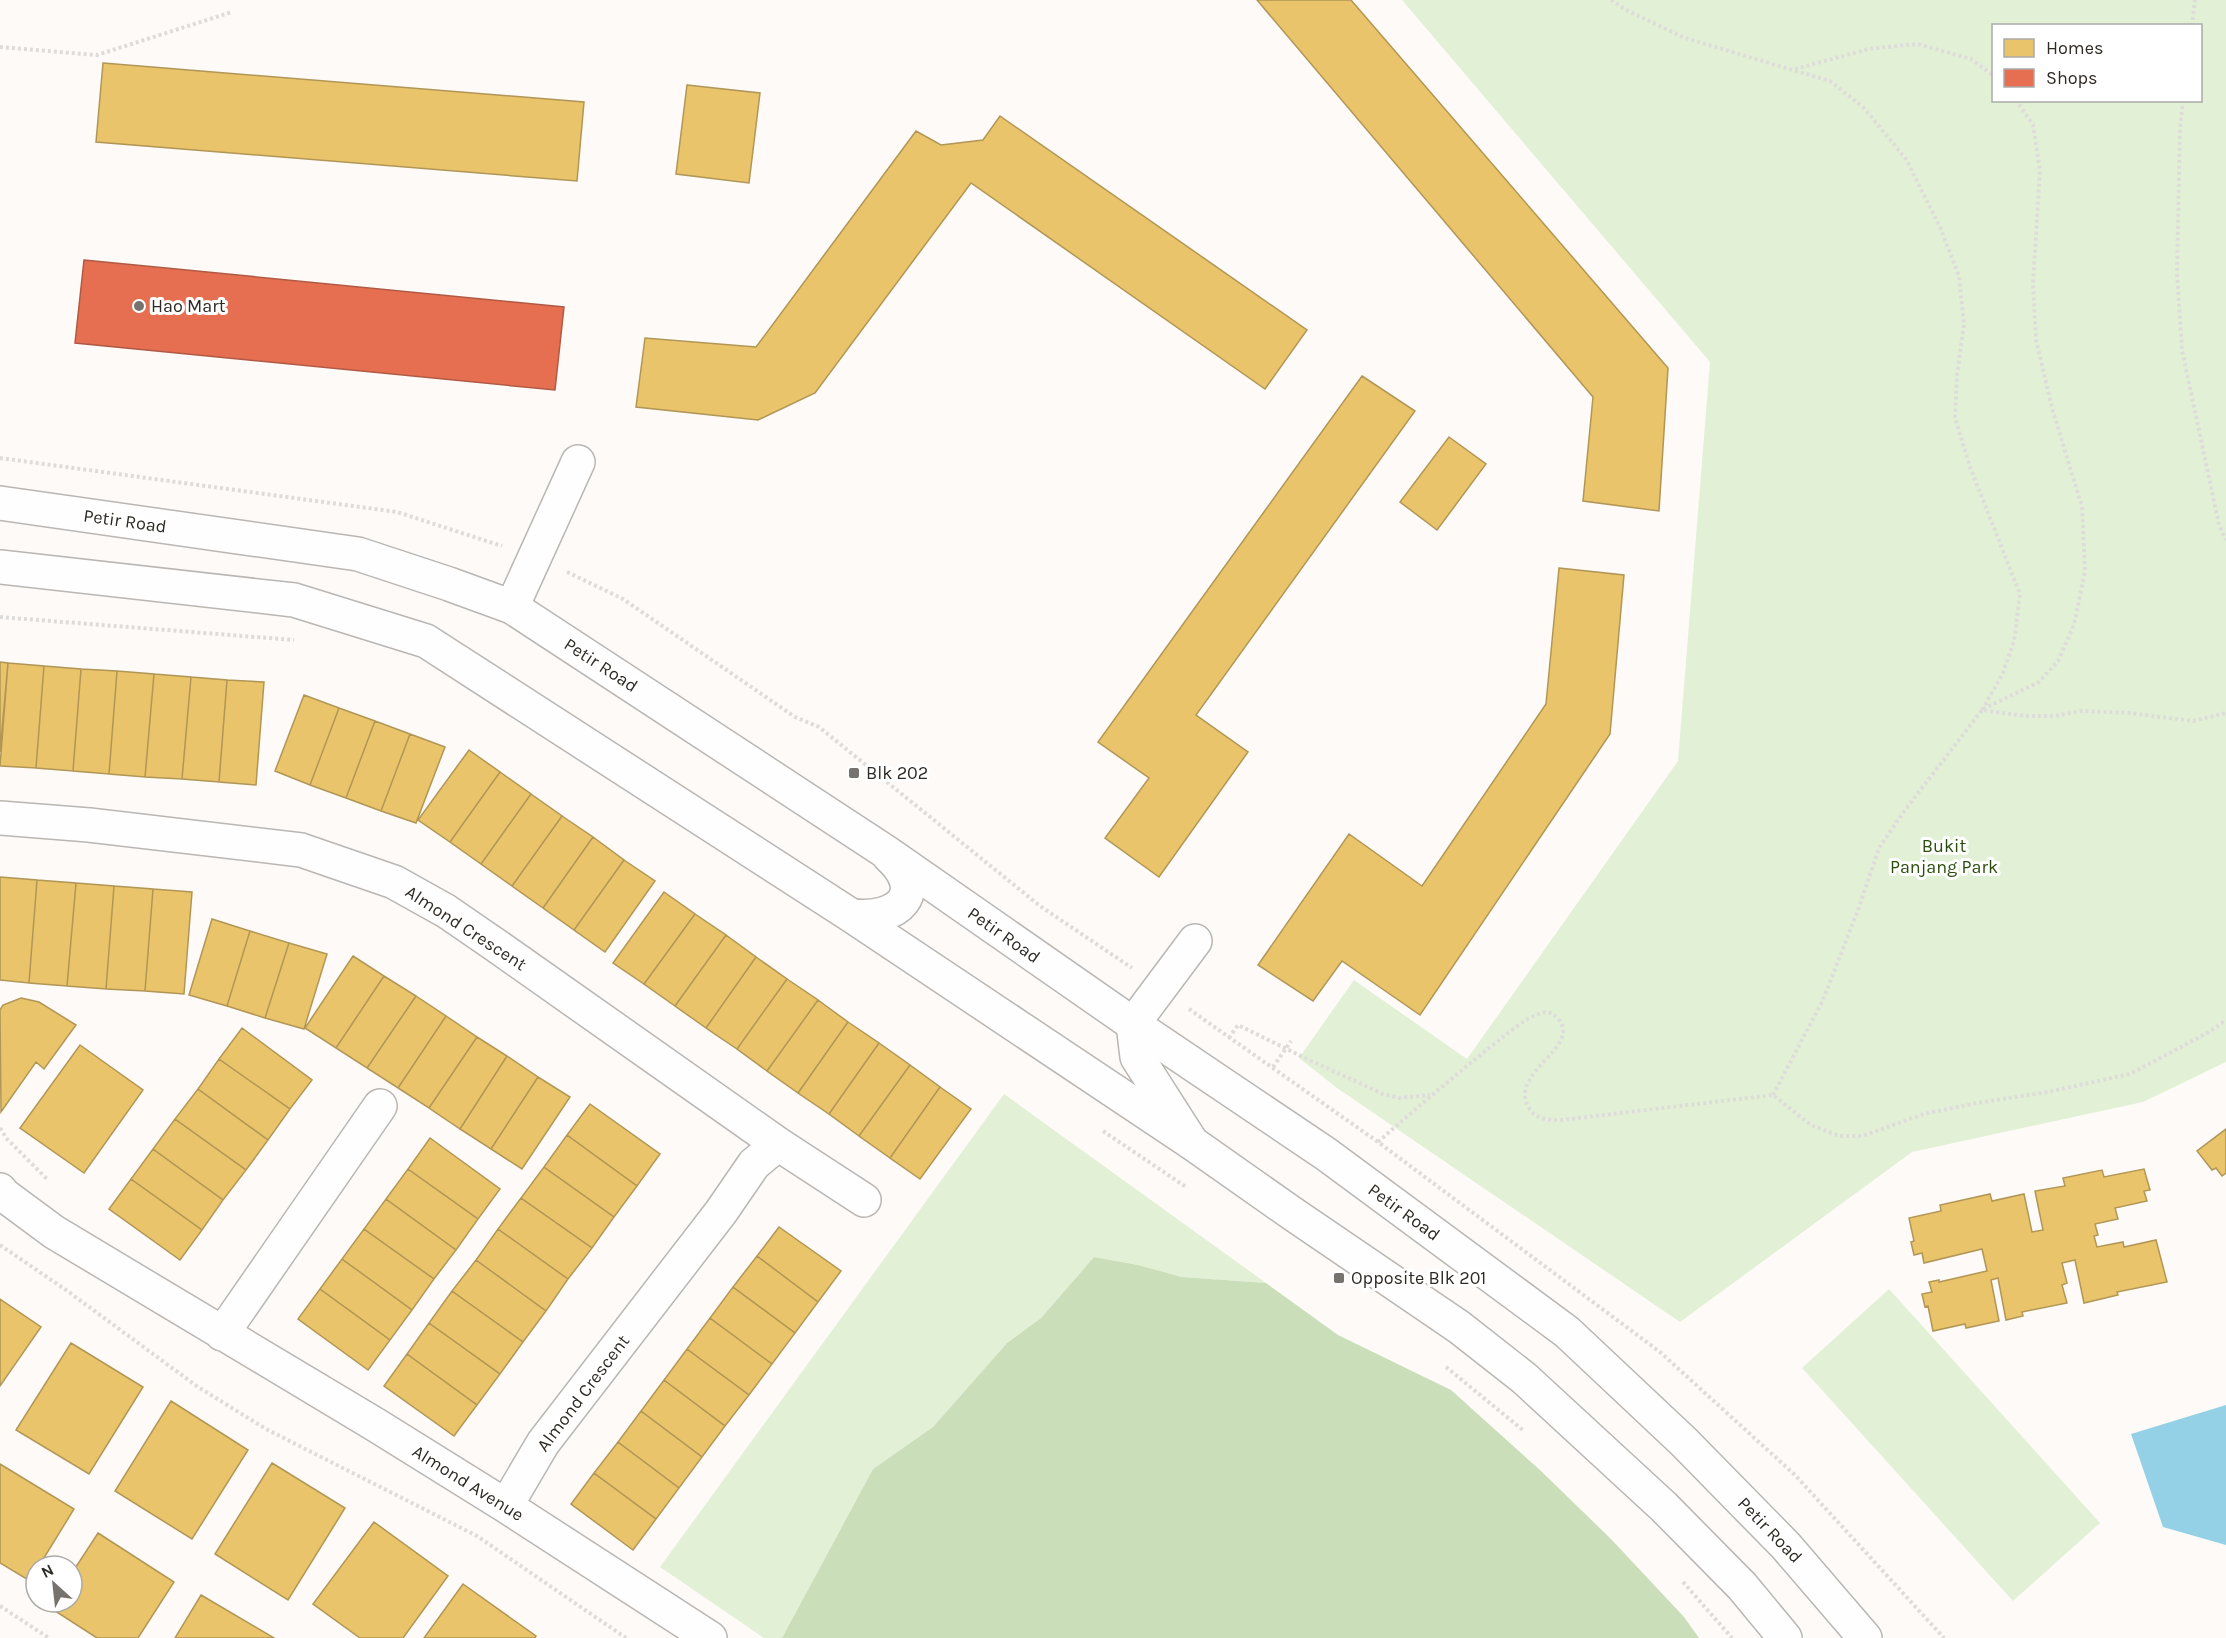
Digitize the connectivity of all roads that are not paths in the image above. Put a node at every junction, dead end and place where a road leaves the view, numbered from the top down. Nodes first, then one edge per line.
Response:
1 (578, 462) dead end
2 (4, 505) edge
3 (0, 567) edge
4 (512, 607) junction
5 (0, 818) edge
6 (885, 852) junction
7 (852, 916) junction
8 (1195, 940) dead end
9 (1133, 1024) junction
10 (380, 1106) dead end
11 (1192, 1143) junction
12 (778, 1144) junction
13 (0, 1190) edge
14 (864, 1200) dead end
15 (222, 1334) junction
16 (506, 1506) junction
17 (710, 1638) edge
18 (1785, 1638) edge
19 (1865, 1638) edge

1 - 4 main road
2 - 4 main road, Petir Road
3 - 7 main road
4 - 6 main road, Petir Road
5 - 12 main road, Almond Crescent
6 - 7 main road
6 - 9 main road, Petir Road
7 - 11 main road
8 - 9 main road
9 - 11 main road
9 - 19 main road, Petir Road
10 - 15 main road
11 - 18 main road
12 - 14 main road, Almond Crescent
12 - 16 main road, Almond Crescent
13 - 15 main road, Almond Avenue
15 - 16 main road, Almond Avenue
16 - 17 main road, Almond Avenue

